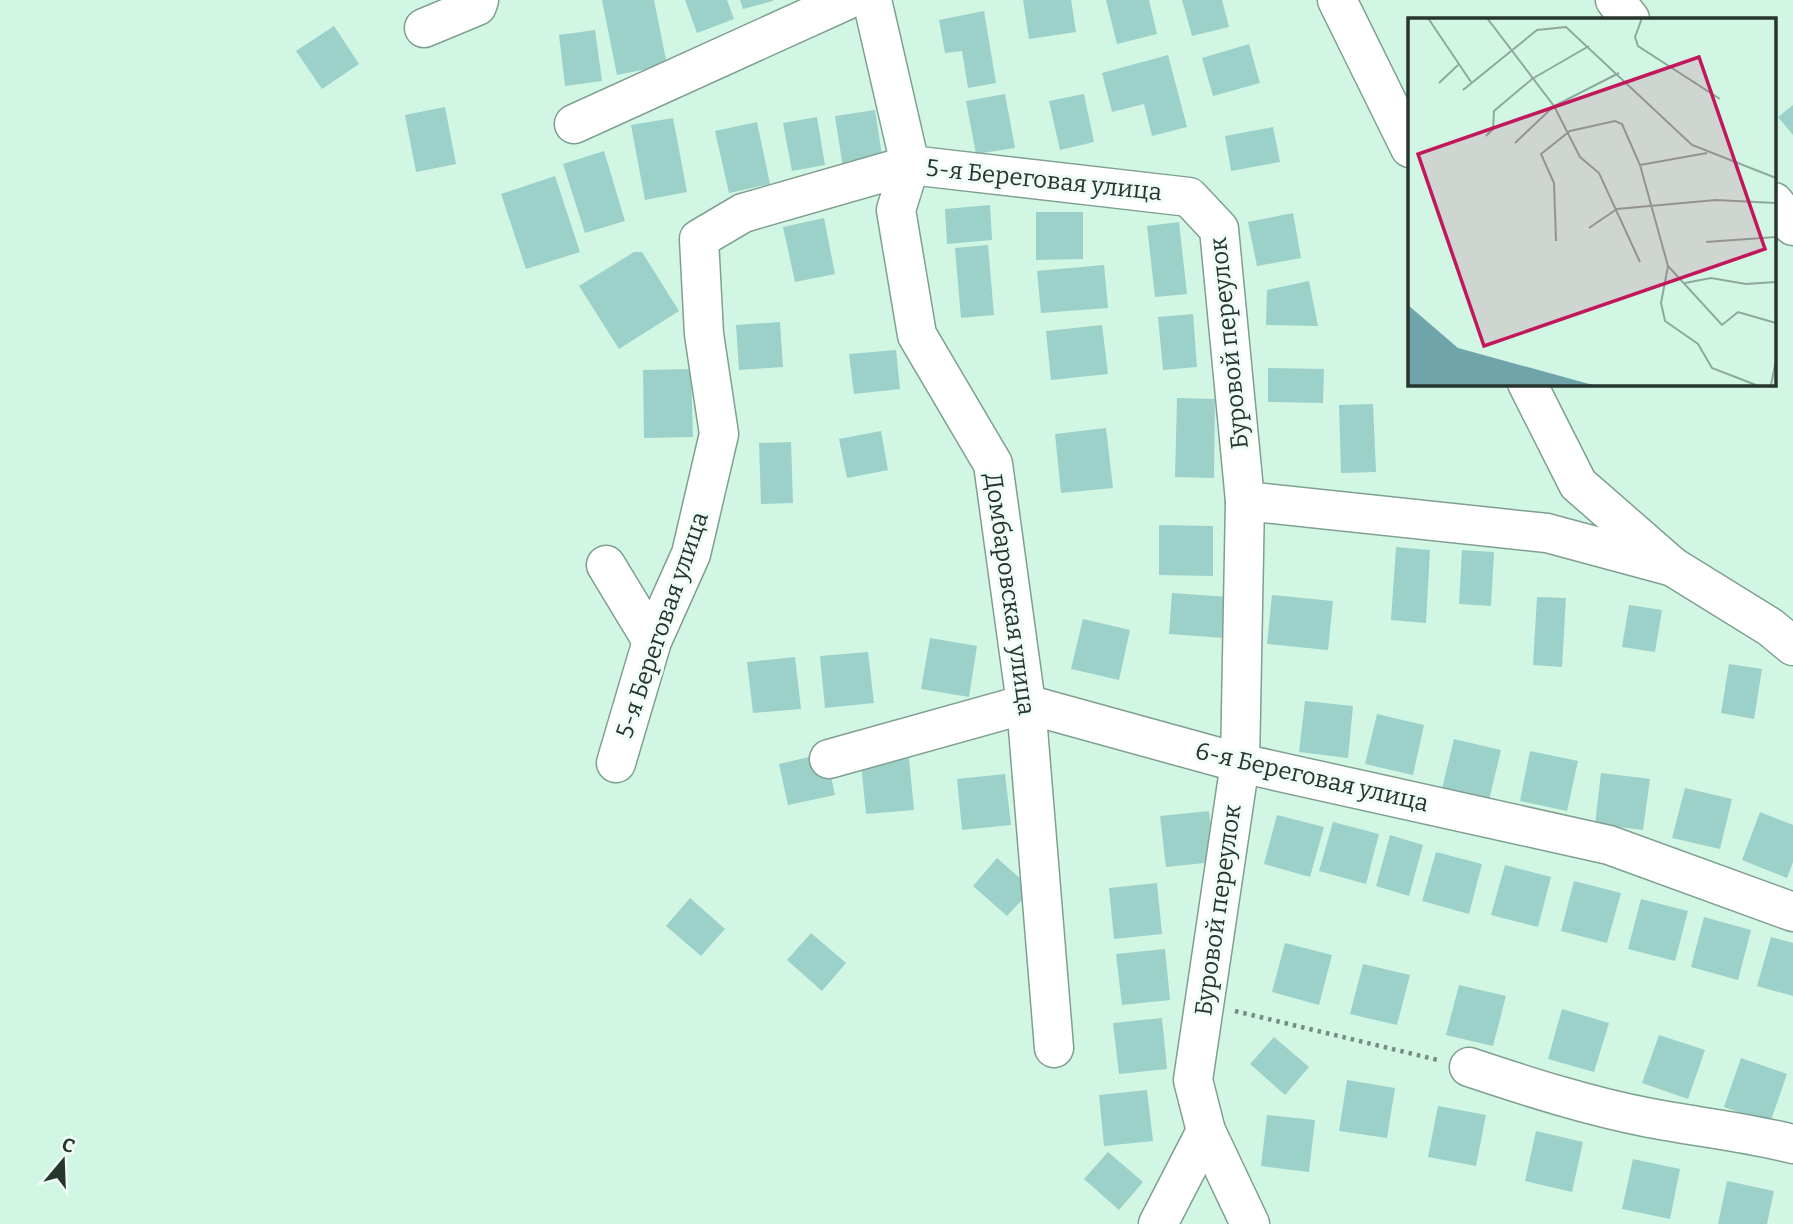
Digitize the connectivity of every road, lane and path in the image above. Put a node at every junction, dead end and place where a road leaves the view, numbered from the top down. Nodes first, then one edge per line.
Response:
1 (479, 0) edge
2 (847, 0) edge
3 (872, 0) edge
4 (1337, 0) edge
5 (1615, 0) edge
6 (1629, 18) edge
7 (424, 28) dead end
8 (574, 124) dead end
9 (1408, 144) edge
10 (910, 165) junction
11 (1189, 197) joint
12 (1776, 205) edge
13 (1793, 226) edge
14 (1528, 385) edge
15 (1578, 484) junction
16 (1245, 501) junction
17 (1547, 533) junction
18 (606, 565) dead end
19 (1673, 567) junction
20 (652, 641) junction
21 (1793, 646) edge
22 (1026, 704) junction
23 (829, 759) dead end
24 (616, 763) dead end
25 (1240, 763) junction
26 (1793, 912) edge
27 (1204, 1003) junction
28 (1054, 1048) dead end
29 (1469, 1068) joint
30 (1206, 1131) junction
31 (1793, 1144) edge
32 (1158, 1224) edge
33 (1250, 1224) edge

1 - 7 street
2 - 8 street
3 - 10 street
4 - 9 street
5 - 6 street
10 - 11 street, 5-я Береговая улица
10 - 20 street, 5-я Береговая улица
10 - 22 street, Домбаровская улица
11 - 16 street, Буровой переулок
12 - 13 street
14 - 15 street
15 - 17 street
15 - 19 street
16 - 17 street
16 - 25 street, Буровой переулок
17 - 19 street
18 - 20 street
19 - 21 street
20 - 24 street, 5-я Береговая улица
22 - 23 street
22 - 25 street, 6-я Береговая улица
22 - 28 street, Домбаровская улица
25 - 26 street, 6-я Береговая улица
25 - 27 street, Буровой переулок
27 - 29 path
27 - 30 street, Буровой переулок
29 - 31 street
30 - 32 street
30 - 33 street, Буровой переулок

